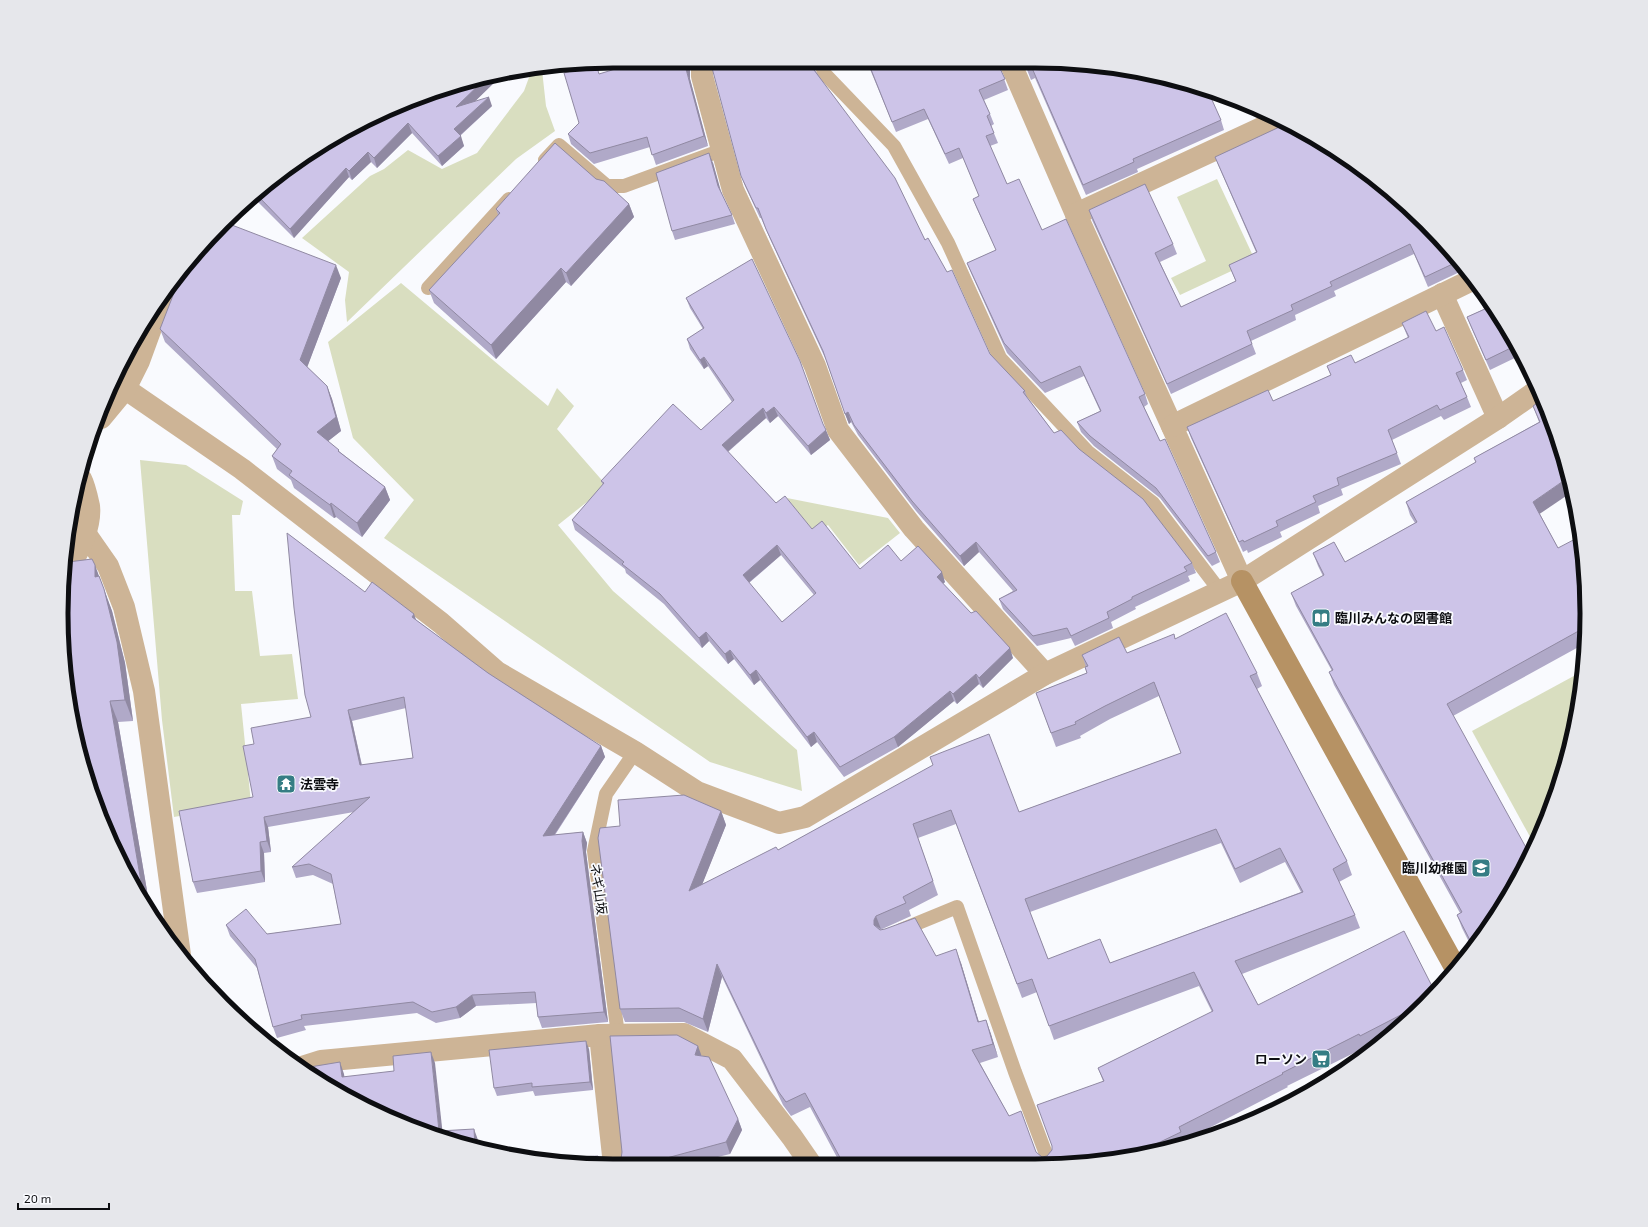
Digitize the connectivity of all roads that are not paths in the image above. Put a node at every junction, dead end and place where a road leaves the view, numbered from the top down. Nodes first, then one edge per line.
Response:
1 (702, 68) edge
2 (823, 68) edge
3 (1013, 68) edge
4 (1275, 123) edge
5 (722, 150) junction
6 (538, 168) edge
7 (517, 191) edge
8 (1076, 214) junction
9 (1468, 282) edge
10 (428, 288) dead end
11 (1442, 294) junction
12 (154, 320) edge
13 (119, 385) edge
14 (1533, 393) edge
15 (1498, 418) junction
16 (1172, 426) junction
17 (83, 487) edge
18 (86, 533) junction
19 (71, 562) edge
20 (1242, 582) junction
21 (1220, 592) junction
22 (1045, 674) junction
23 (635, 752) junction
24 (887, 935) edge
25 (178, 942) edge
26 (1453, 963) edge
27 (609, 1035) junction
28 (308, 1065) edge
29 (614, 1159) edge
30 (807, 1159) edge
31 (1048, 1159) edge

1 - 5 street
2 - 21 lane
3 - 8 street
4 - 8 street
5 - 6 lane
5 - 22 street
7 - 10 lane
8 - 16 street
9 - 11 street
11 - 15 street
11 - 16 street
12 - 13 street
13 - 23 street
14 - 15 street
15 - 20 street
16 - 20 street
17 - 18 street
18 - 19 street
18 - 25 street
20 - 21 street
20 - 26 street
21 - 22 street
22 - 23 street
23 - 27 lane, ネギ山坂
24 - 31 lane
27 - 28 street
27 - 29 street
27 - 30 street

